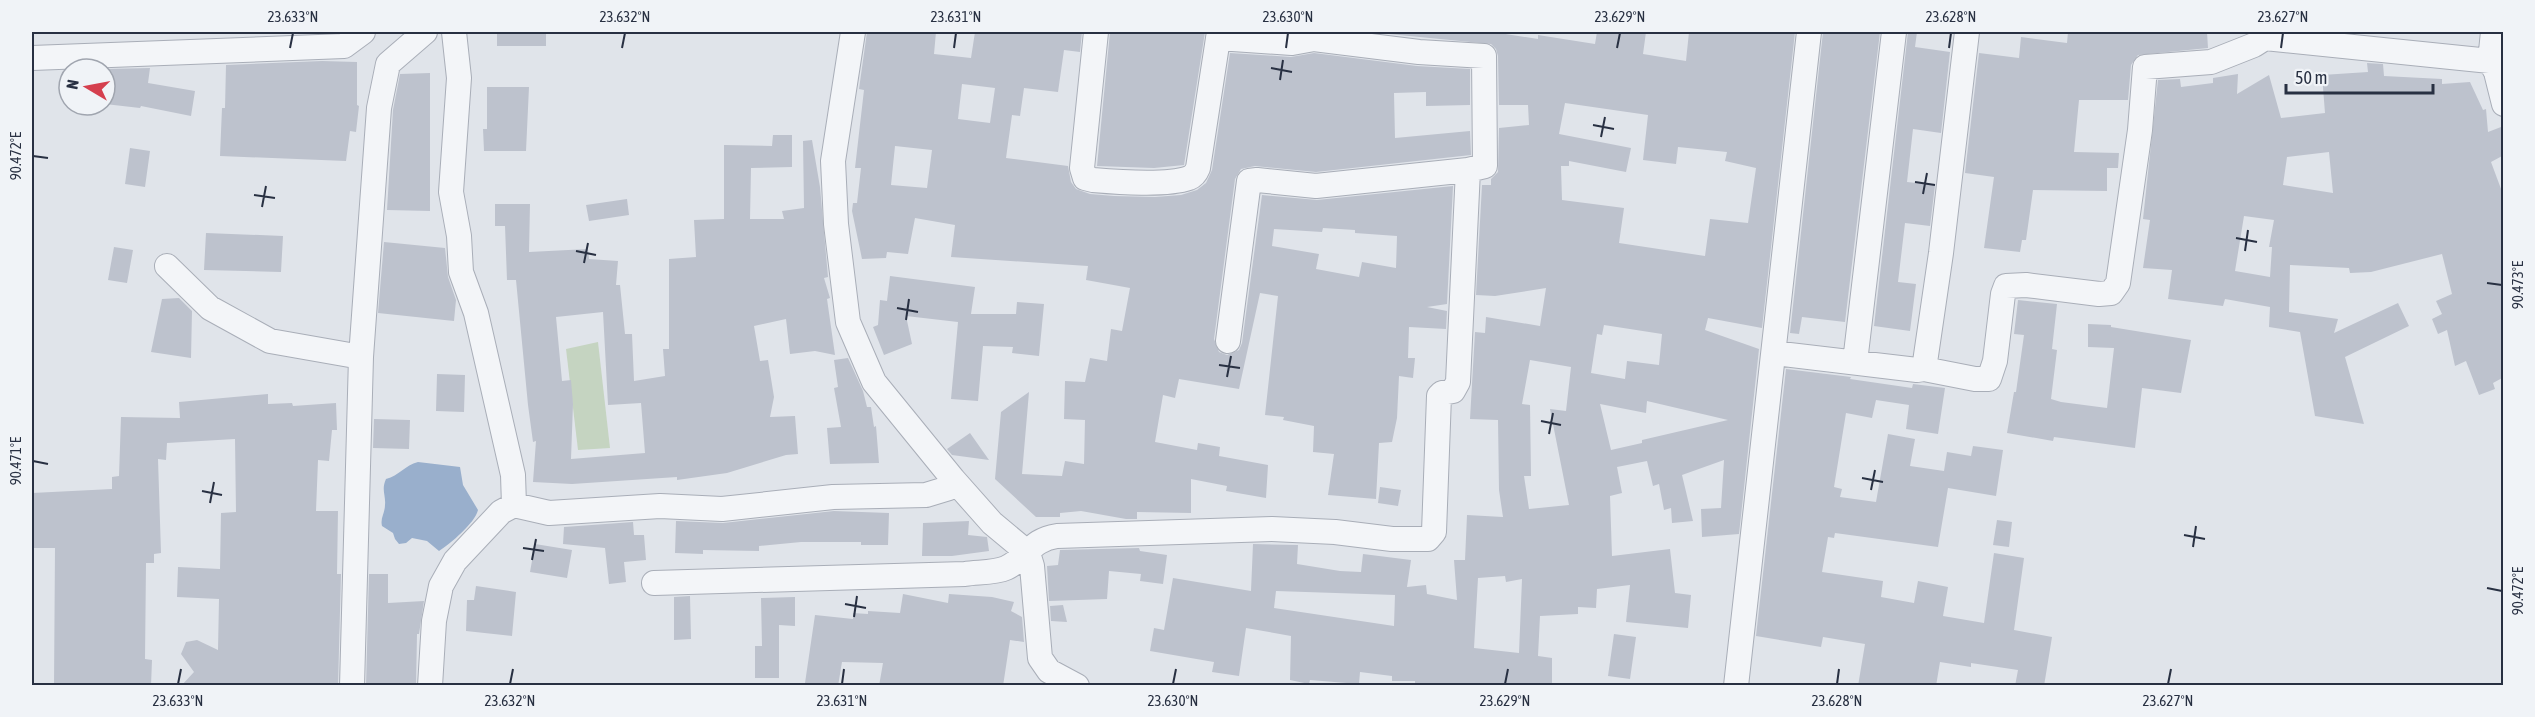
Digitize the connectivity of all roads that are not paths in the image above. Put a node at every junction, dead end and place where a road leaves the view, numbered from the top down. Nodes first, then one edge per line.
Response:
1 (363, 32) edge
2 (425, 32) edge
3 (454, 32) edge
4 (853, 32) edge
5 (1096, 32) edge
6 (1809, 32) edge
7 (1894, 32) edge
8 (1967, 32) edge
9 (2493, 32) edge
10 (1219, 35) edge
11 (2266, 35) edge
12 (212, 41) edge
13 (32, 58) edge
14 (2490, 61) junction
15 (2504, 104) edge
16 (1468, 170) junction
17 (167, 266) dead end
18 (1228, 341) dead end
19 (1774, 353) junction
20 (361, 357) junction
21 (1855, 362) junction
22 (1924, 369) junction
23 (953, 479) junction
24 (514, 505) junction
25 (1028, 553) junction
26 (654, 583) dead end
27 (352, 686) edge
28 (430, 686) edge
29 (1077, 686) edge
30 (1736, 686) edge

1 - 12 street
2 - 20 street
3 - 24 street
4 - 23 street
5 - 10 street
6 - 19 street
7 - 21 street
8 - 22 street
9 - 14 street
10 - 16 street
11 - 14 street
11 - 22 street
12 - 13 street
14 - 15 street
16 - 18 street
16 - 25 street
17 - 20 street
19 - 21 street
19 - 30 street
20 - 27 street
21 - 22 street
23 - 24 street
23 - 25 street
24 - 28 street
25 - 26 street
25 - 29 street

